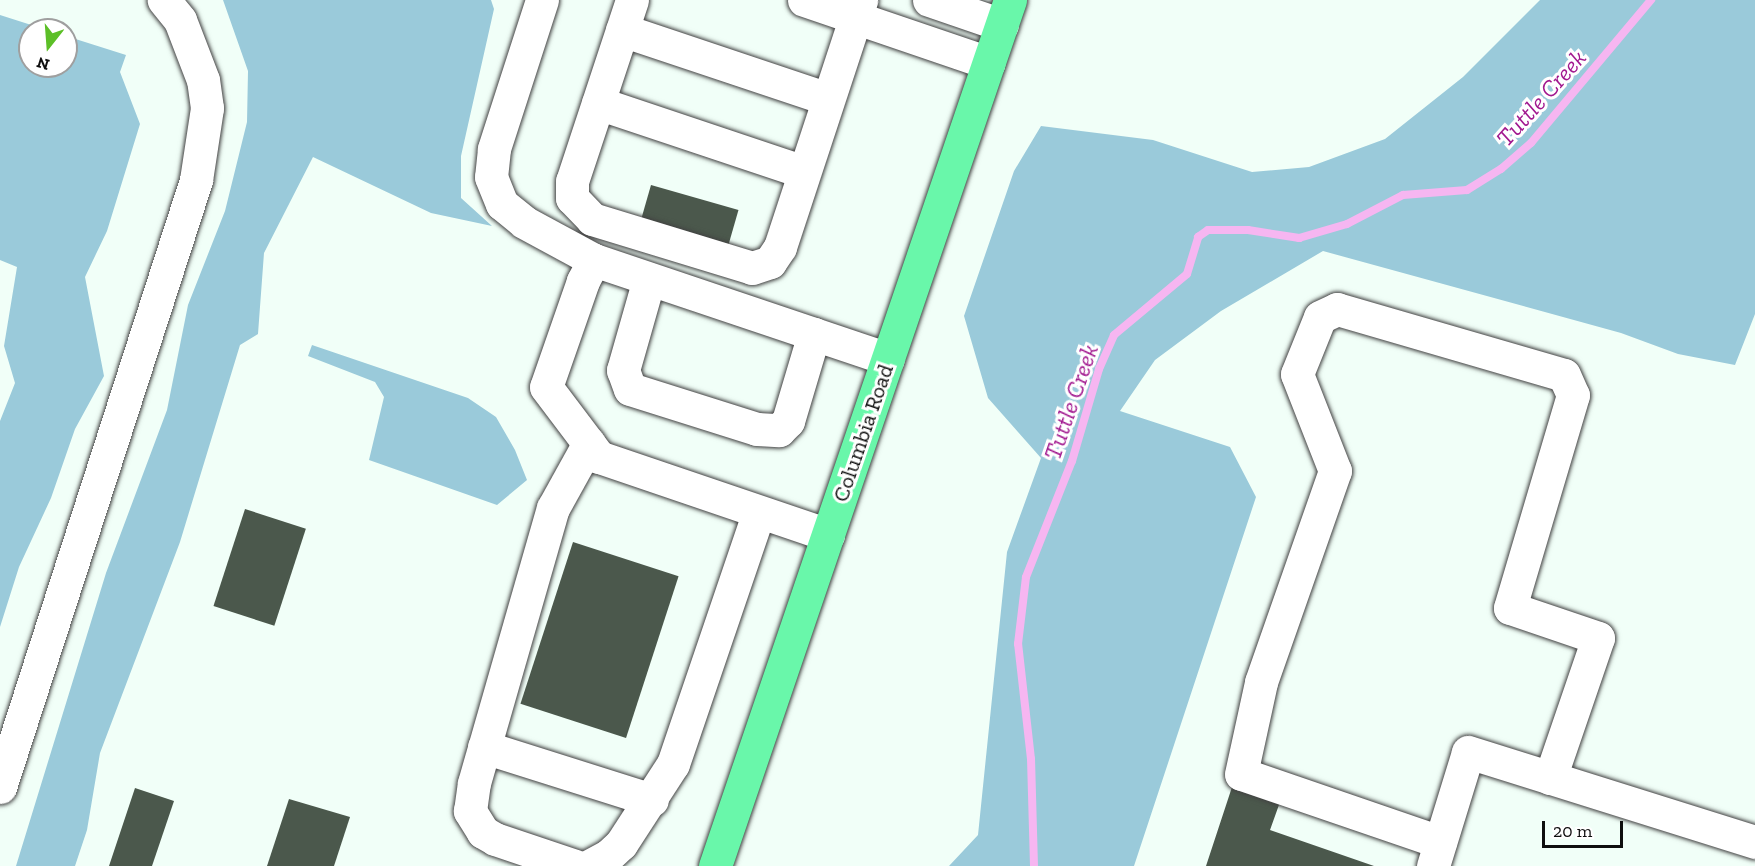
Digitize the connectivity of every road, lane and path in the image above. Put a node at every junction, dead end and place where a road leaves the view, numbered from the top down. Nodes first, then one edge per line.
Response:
1 (164, 0) edge
2 (543, 0) edge
3 (804, 0) edge
4 (929, 0) edge
5 (858, 9) edge
6 (1006, 12) edge
7 (627, 15) edge
8 (989, 63) junction
9 (828, 99) junction
10 (598, 103) junction
11 (804, 172) junction
12 (594, 260) junction
13 (650, 279) junction
14 (814, 334) junction
15 (888, 359) junction
16 (589, 443) junction
17 (759, 512) junction
18 (828, 535) junction
19 (484, 747) junction
20 (1550, 778) junction
21 (0, 787) edge
22 (652, 800) junction
23 (1755, 842) edge
24 (1436, 854) edge
25 (575, 866) edge
26 (589, 866) edge
27 (716, 866) edge

1 - 21 lane
2 - 12 lane
3 - 5 lane
4 - 6 lane
5 - 8 lane
5 - 9 lane
6 - 8 main road, Columbia Road
7 - 9 lane
7 - 10 lane
8 - 15 main road, Columbia Road
9 - 11 lane
10 - 11 lane
10 - 11 lane
12 - 13 lane
12 - 16 lane
13 - 14 lane
13 - 14 lane
14 - 15 lane
15 - 18 main road, Columbia Road
16 - 17 lane
16 - 19 lane
17 - 18 lane
17 - 22 lane
18 - 27 main road, Columbia Road
19 - 22 lane
19 - 25 lane
20 - 23 lane
20 - 24 lane
20 - 24 lane
22 - 26 lane

